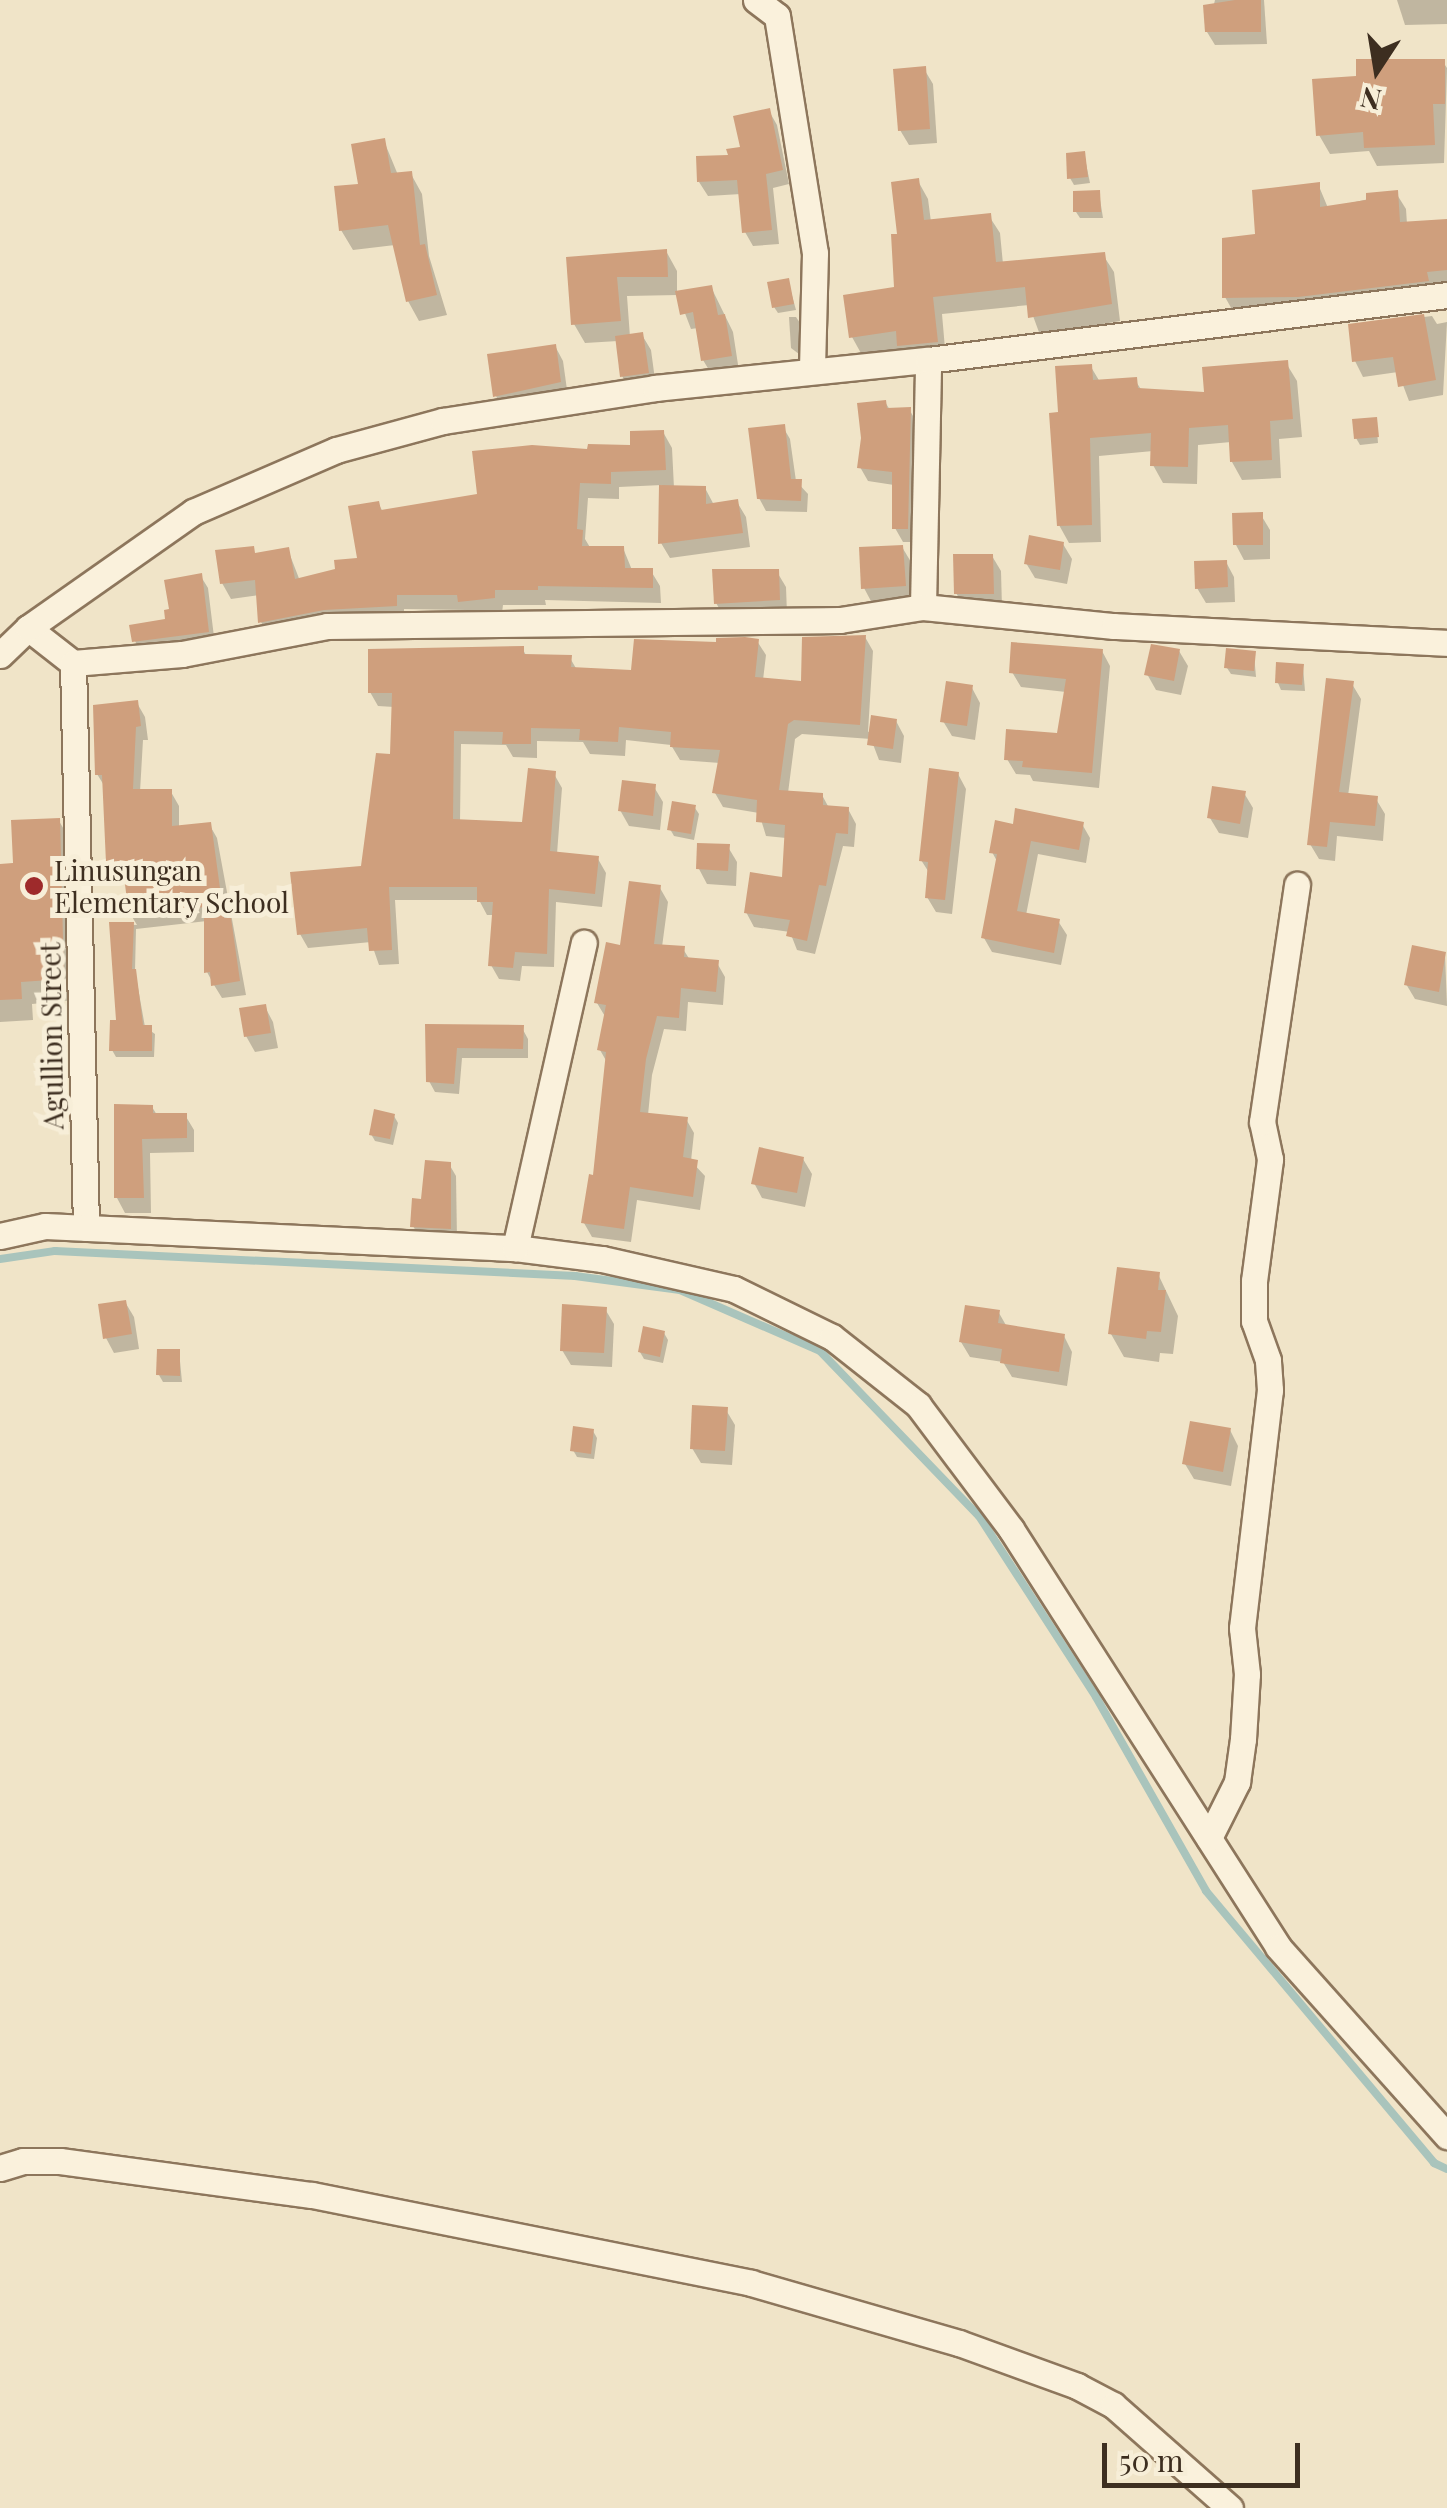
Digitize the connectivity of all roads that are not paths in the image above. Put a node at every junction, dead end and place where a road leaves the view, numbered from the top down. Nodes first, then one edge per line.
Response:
1 (756, 0) edge
2 (1447, 295) edge
3 (928, 360) junction
4 (812, 370) junction
5 (924, 608) junction
6 (28, 628) junction
7 (1447, 643) edge
8 (0, 655) edge
9 (73, 664) junction
10 (1297, 885) dead end
11 (584, 943) dead end
12 (86, 1228) junction
13 (0, 1236) edge
14 (515, 1248) junction
15 (1209, 1838) junction
16 (1447, 2136) edge
17 (0, 2168) edge
18 (1230, 2508) edge

1 - 4 street
2 - 3 street
3 - 4 street
3 - 5 street
4 - 6 street
5 - 7 street
5 - 9 street
6 - 8 street
6 - 9 street
9 - 12 street, Agullion Street
10 - 15 street
11 - 14 street
12 - 13 street
12 - 14 street
14 - 15 street
15 - 16 street
17 - 18 street

